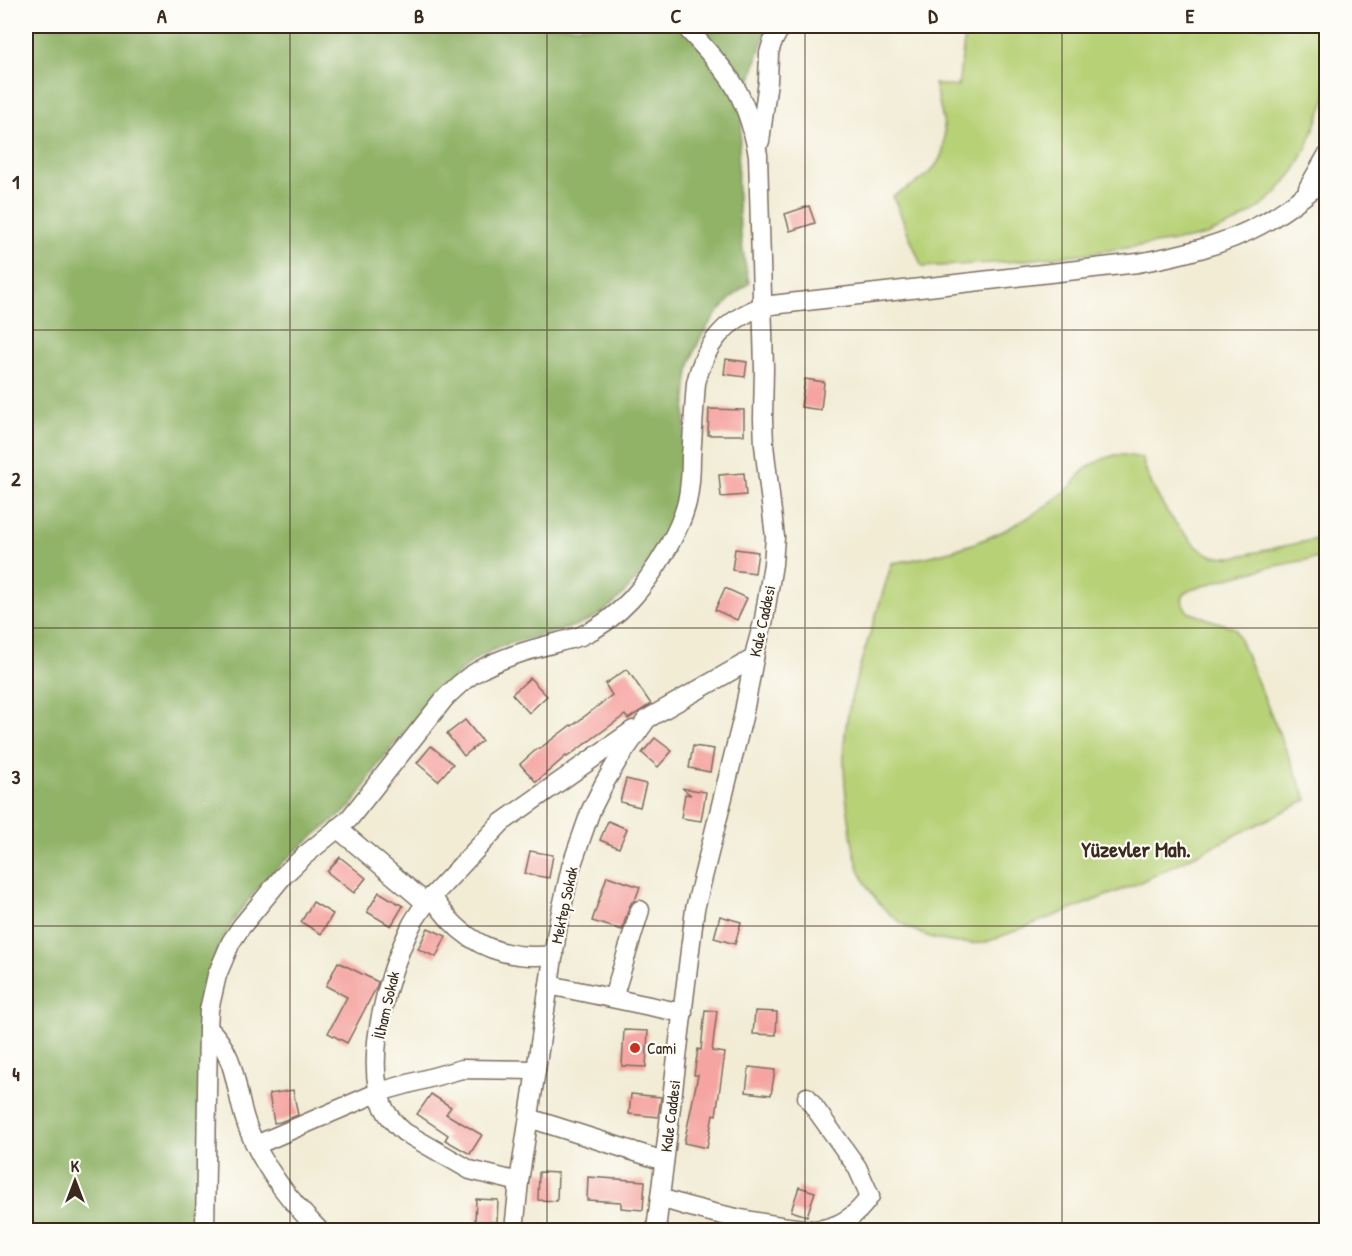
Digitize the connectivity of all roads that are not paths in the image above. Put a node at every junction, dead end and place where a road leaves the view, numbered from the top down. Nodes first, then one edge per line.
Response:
1 (685, 26) edge
2 (781, 26) edge
3 (758, 155) junction
4 (1326, 157) edge
5 (1326, 179) edge
6 (1302, 197) junction
7 (762, 306) junction
8 (754, 658) junction
9 (647, 719) junction
10 (337, 828) junction
11 (429, 899) junction
12 (640, 910) dead end
13 (554, 955) junction
14 (549, 985) junction
15 (613, 998) junction
16 (682, 1013) junction
17 (208, 1028) junction
18 (536, 1070) junction
19 (379, 1092) junction
20 (807, 1097) dead end
21 (529, 1118) junction
22 (256, 1145) junction
23 (664, 1161) junction
24 (519, 1182) junction
25 (660, 1198) junction
26 (205, 1230) edge
27 (319, 1230) edge
28 (514, 1230) edge
29 (656, 1230) edge
30 (813, 1230) edge

1 - 3 street, Kale Caddesi
2 - 3 street
3 - 7 street, Kale Caddesi
4 - 6 street
5 - 6 street
6 - 7 street
7 - 8 street, Kale Caddesi
7 - 10 street
8 - 9 street, Mektep Sokak
8 - 16 street, Kale Caddesi
9 - 11 street, İlham Sokak
9 - 13 street, Mektep Sokak
10 - 11 street
10 - 17 street
11 - 13 street
11 - 19 street, İlham Sokak
12 - 15 street
13 - 14 street, Mektep Sokak
14 - 15 street
14 - 18 street, Mektep Sokak
15 - 16 street
16 - 23 street, Kale Caddesi
17 - 22 street
17 - 26 street
18 - 19 street
18 - 21 street, Mektep Sokak
19 - 22 street
19 - 24 street, İlham Sokak
20 - 30 street
21 - 23 street
21 - 24 street, Mektep Sokak
22 - 27 street
23 - 25 street, Kale Caddesi
24 - 28 street, Mektep Sokak
25 - 29 street, Kale Caddesi
25 - 30 street

